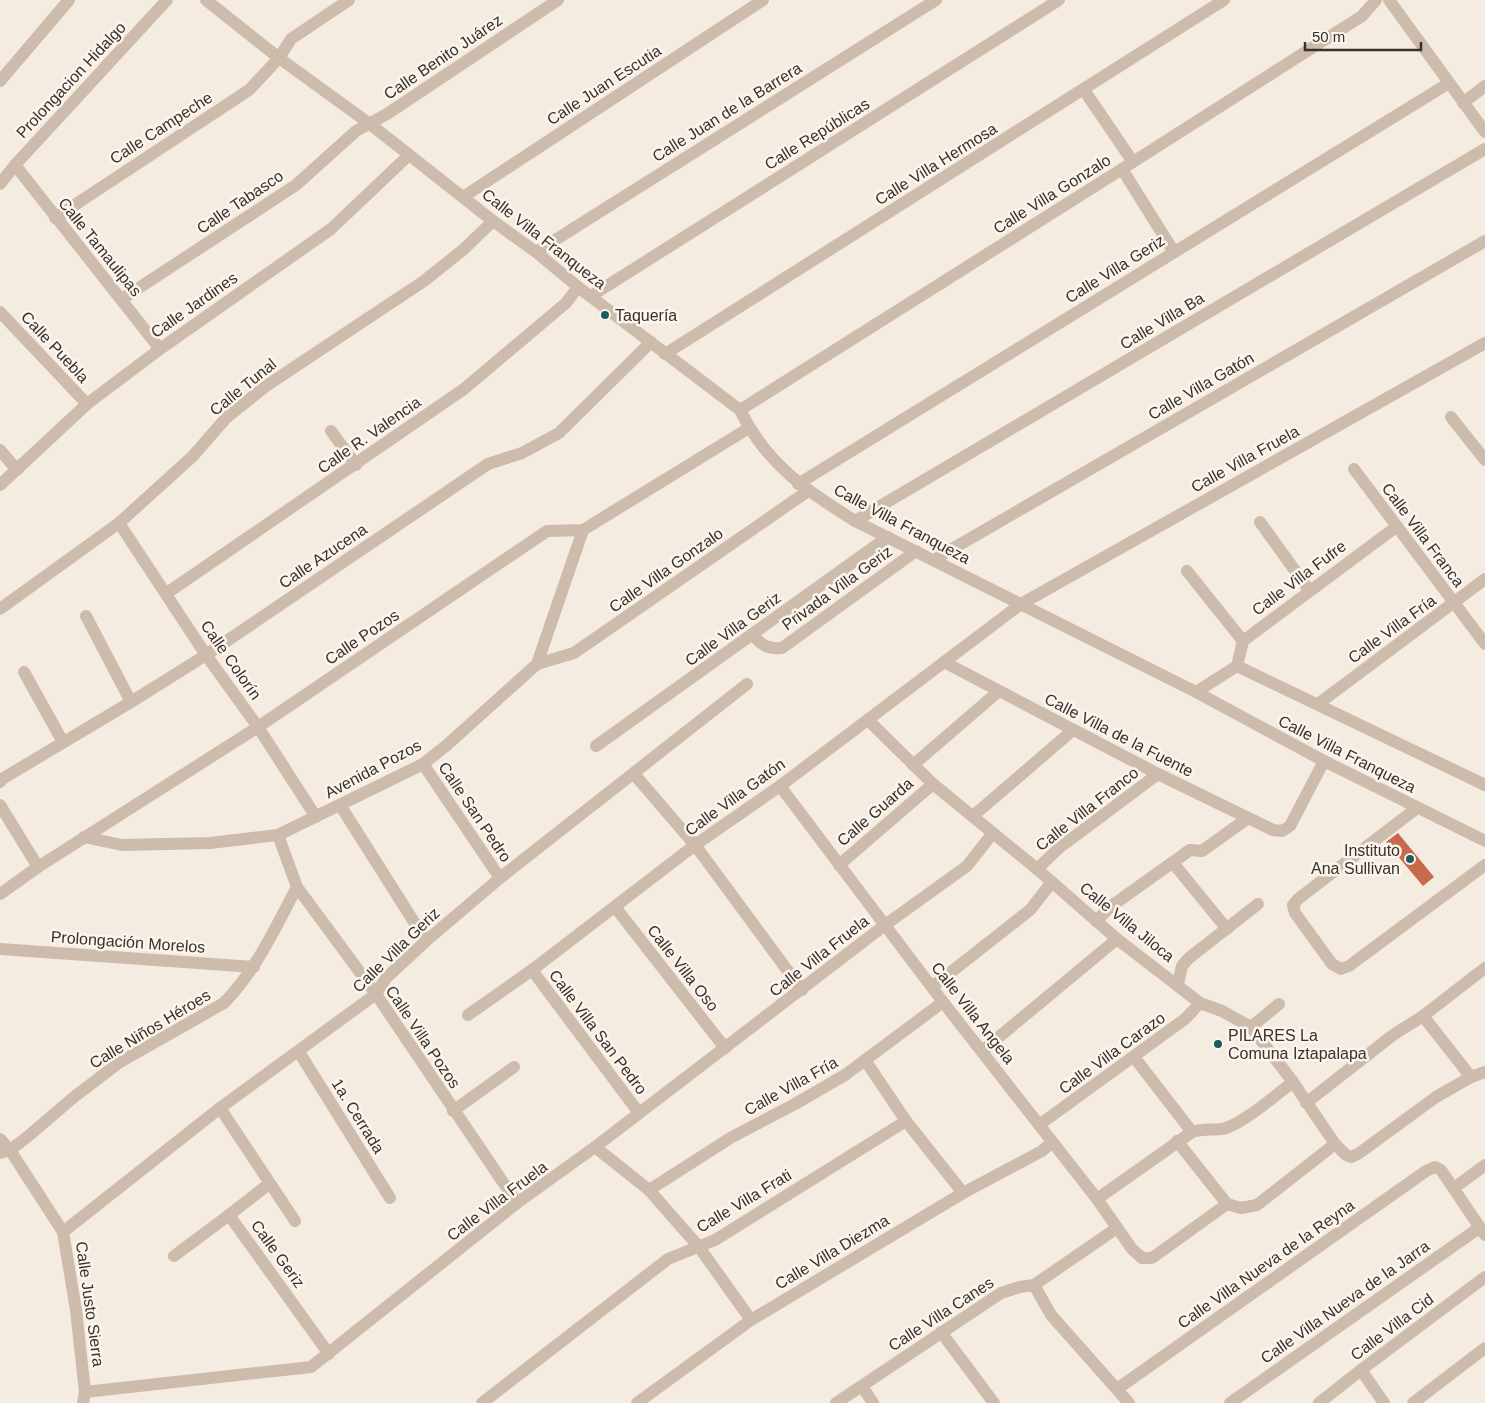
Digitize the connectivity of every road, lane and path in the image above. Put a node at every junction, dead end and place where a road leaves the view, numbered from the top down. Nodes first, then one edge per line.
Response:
1 (69, 0) edge
2 (167, 0) edge
3 (206, 0) edge
4 (349, 0) edge
5 (558, 0) edge
6 (764, 0) edge
7 (936, 0) edge
8 (1060, 0) edge
9 (1224, 0) edge
10 (1376, 0) edge
11 (1390, 0) edge
12 (279, 58) junction
13 (0, 81) edge
14 (1449, 83) junction
15 (1485, 86) edge
16 (1084, 90) junction
17 (1463, 103) junction
18 (370, 124) junction
19 (1485, 132) edge
20 (1485, 149) edge
21 (409, 155) junction
22 (1133, 162) junction
23 (15, 165) junction
24 (1122, 170) junction
25 (0, 184) edge
26 (463, 197) junction
27 (55, 218) junction
28 (493, 221) junction
29 (1485, 241) edge
30 (536, 252) junction
31 (1174, 252) junction
32 (578, 288) junction
33 (591, 296) junction
34 (122, 299) junction
35 (0, 312) edge
36 (651, 342) junction
37 (1485, 343) edge
38 (160, 349) junction
39 (665, 354) junction
40 (87, 404) junction
41 (740, 410) junction
42 (1451, 417) dead end
43 (749, 428) junction
44 (331, 431) dead end
45 (0, 450) edge
46 (1485, 460) edge
47 (356, 464) junction
48 (1354, 469) dead end
49 (17, 470) junction
50 (0, 485) edge
51 (803, 488) junction
52 (855, 521) junction
53 (1260, 522) dead end
54 (120, 523) junction
55 (1396, 527) junction
56 (583, 530) junction
57 (888, 537) junction
58 (916, 551) junction
59 (933, 560) junction
60 (1187, 571) dead end
61 (1485, 579) edge
62 (1310, 590) junction
63 (167, 593) junction
64 (1021, 604) junction
65 (1454, 604) junction
66 (0, 609) edge
67 (86, 616) dead end
68 (753, 635) junction
69 (1243, 641) junction
70 (1485, 644) edge
71 (206, 655) junction
72 (944, 662) junction
73 (537, 664) junction
74 (1237, 666) junction
75 (24, 672) dead end
76 (747, 684) dead end
77 (999, 691) junction
78 (1196, 692) junction
79 (131, 702) junction
80 (1318, 704) junction
81 (868, 720) junction
82 (258, 727) junction
83 (1073, 730) junction
84 (63, 742) junction
85 (596, 746) dead end
86 (1324, 761) junction
87 (423, 764) junction
88 (913, 765) junction
89 (634, 774) junction
90 (1158, 774) junction
91 (0, 782) edge
92 (933, 784) junction
93 (1485, 785) edge
94 (780, 786) junction
95 (0, 805) edge
96 (340, 805) junction
97 (1417, 808) junction
98 (973, 816) junction
99 (316, 817) junction
100 (1248, 818) junction
101 (993, 833) junction
102 (278, 834) junction
103 (84, 837) junction
104 (1485, 842) edge
105 (695, 846) junction
106 (1173, 863) junction
107 (839, 865) junction
108 (1485, 865) edge
109 (38, 867) junction
110 (1036, 869) junction
111 (500, 878) junction
112 (1052, 882) junction
113 (297, 887) junction
114 (0, 894) edge
115 (1258, 904) dead end
116 (615, 907) junction
117 (1096, 921) junction
118 (885, 925) junction
119 (1227, 929) junction
120 (1117, 939) junction
121 (426, 940) junction
122 (0, 949) edge
123 (254, 967) junction
124 (1485, 968) edge
125 (532, 970) junction
126 (1178, 984) junction
127 (932, 987) junction
128 (802, 990) junction
129 (376, 994) junction
130 (943, 1002) junction
131 (1200, 1002) junction
132 (1280, 1004) dead end
133 (468, 1015) dead end
134 (1423, 1016) junction
135 (1251, 1027) junction
136 (725, 1048) junction
137 (982, 1050) junction
138 (299, 1052) junction
139 (1134, 1057) junction
140 (865, 1060) junction
141 (514, 1067) dead end
142 (1485, 1072) edge
143 (1471, 1077) junction
144 (1293, 1082) junction
145 (1306, 1103) junction
146 (220, 1108) junction
147 (453, 1111) junction
148 (639, 1113) junction
149 (906, 1121) junction
150 (1039, 1125) junction
151 (1192, 1132) junction
152 (0, 1139) edge
153 (1052, 1142) junction
154 (1177, 1142) junction
155 (1335, 1144) junction
156 (595, 1148) junction
157 (5, 1152) edge
158 (1485, 1165) edge
159 (269, 1184) junction
160 (1454, 1188) junction
161 (649, 1190) junction
162 (962, 1193) junction
163 (390, 1198) dead end
164 (1097, 1199) junction
165 (517, 1203) junction
166 (1227, 1204) junction
167 (229, 1215) junction
168 (295, 1221) dead end
169 (1117, 1228) junction
170 (1482, 1231) edge
171 (63, 1232) junction
172 (699, 1247) junction
173 (174, 1256) dead end
174 (1485, 1277) edge
175 (1034, 1285) junction
176 (751, 1320) junction
177 (941, 1332) junction
178 (1485, 1348) edge
179 (329, 1354) junction
180 (1361, 1370) junction
181 (862, 1386) junction
182 (1116, 1389) junction
183 (84, 1398) edge
184 (482, 1403) edge
185 (637, 1403) edge
186 (836, 1403) edge
187 (873, 1403) edge
188 (994, 1403) edge
189 (1129, 1403) edge
190 (1230, 1403) edge
191 (1319, 1403) edge
192 (1384, 1403) edge
193 (1413, 1403) edge

1 - 13 street
2 - 23 street, Prolongacion Hidalgo
3 - 12 street, Calle Villa Franqueza
4 - 12 street, Calle Campeche
5 - 18 street, Calle Benito Juárez
6 - 26 street, Calle Juan Escutia
7 - 30 street, Calle Juan de la Barrera
8 - 33 street, Calle Repúblicas
9 - 16 street, Calle Villa Hermosa
10 - 22 street, Calle Villa Gonzalo
11 - 14 street
12 - 18 street, Calle Villa Franqueza
12 - 27 street, Calle Campeche
14 - 17 street
14 - 31 street, Calle Villa Geriz
15 - 17 street
16 - 22 street
16 - 39 street, Calle Villa Hermosa
17 - 19 street
18 - 21 street, Calle Villa Franqueza
18 - 34 street, Calle Tabasco
20 - 52 street, Calle Villa Ba
21 - 26 street, Calle Villa Franqueza
21 - 38 street, Calle Jardines
22 - 24 street, Calle Villa Gonzalo
23 - 25 street, Prolongacion Hidalgo
23 - 27 street, Calle Tamaulipas
24 - 31 street
24 - 41 street, Calle Villa Gonzalo
26 - 28 street, Calle Villa Franqueza
27 - 34 street, Calle Tamaulipas
28 - 30 street, Calle Villa Franqueza
28 - 54 street, Calle Tunal
29 - 59 street, Calle Villa Gatón
30 - 32 street, Calle Villa Franqueza
31 - 51 street, Calle Villa Geriz
32 - 33 street, Calle Villa Franqueza
32 - 47 street, Calle R. Valencia
33 - 36 street, Calle Villa Franqueza
34 - 38 street, Calle Tamaulipas
35 - 40 street, Calle Puebla
36 - 39 street, Calle Villa Franqueza
36 - 71 street, Calle Azucena
37 - 64 street, Calle Villa Fruela
38 - 40 street, Calle Jardines
39 - 41 street, Calle Villa Franqueza
40 - 49 street, Calle Jardines
41 - 43 street, Calle Villa Franqueza
42 - 46 street
43 - 51 street, Calle Villa Franqueza
43 - 56 street, Calle Pozos
44 - 47 street
45 - 49 street
47 - 63 street, Calle R. Valencia
48 - 55 street, Calle Villa Franca
49 - 50 street, Calle Jardines
51 - 52 street, Calle Villa Franqueza
51 - 73 street, Calle Villa Gonzalo
52 - 57 street, Calle Villa Franqueza
53 - 62 street
54 - 63 street, Calle Colorín
54 - 66 street, Calle Tunal
55 - 62 street, Calle Villa Fufre
55 - 65 street, Calle Villa Franca
56 - 73 street, Avenida Pozos
56 - 82 street, Calle Pozos
57 - 58 street, Calle Villa Franqueza
57 - 68 street, Calle Villa Geriz
58 - 59 street, Calle Villa Franqueza
58 - 68 street, Privada Villa Geriz
59 - 64 street, Calle Villa Franqueza
60 - 69 street
61 - 65 street, Calle Villa Fría
62 - 69 street, Calle Villa Fufre
63 - 71 street, Calle Colorín
64 - 72 street, Calle Villa Gatón
64 - 78 street, Calle Villa Franqueza
65 - 70 street, Calle Villa Franca
65 - 80 street, Calle Villa Fría
67 - 79 street
68 - 85 street, Calle Villa Geriz
69 - 74 street
71 - 79 street, Calle Azucena
71 - 82 street, Calle Colorín
72 - 77 street, Calle Villa de la Fuente
72 - 81 street, Calle Villa Gatón
73 - 87 street, Avenida Pozos
74 - 78 street
74 - 80 street, Calle Villa Franqueza
75 - 84 street
76 - 89 street, Calle Villa Geriz
77 - 83 street, Calle Villa de la Fuente
77 - 88 street, Calle Guarda
78 - 86 street, Calle Villa Franqueza
79 - 84 street, Calle Azucena
80 - 93 street, Calle Villa Franqueza
81 - 88 street, Calle Villa Jiloca
81 - 94 street, Calle Villa Gatón
82 - 99 street, Calle Colorín
82 - 103 street, Calle Pozos
83 - 90 street, Calle Villa de la Fuente
83 - 98 street
84 - 91 street, Calle Azucena
86 - 97 street, Calle Villa Franqueza
86 - 100 street, Calle Villa de la Fuente
87 - 96 street, Avenida Pozos
87 - 111 street, Calle San Pedro
88 - 92 street, Calle Villa Jiloca
89 - 105 street
89 - 111 street, Calle Villa Geriz
90 - 100 street, Calle Villa de la Fuente
90 - 110 street, Calle Villa Franco
92 - 98 street, Calle Villa Jiloca
92 - 107 street, Calle Guarda
94 - 105 street, Calle Villa Gatón
94 - 107 street, Calle Villa Angela
95 - 109 street
96 - 99 street, Avenida Pozos
96 - 121 street
97 - 104 street, Calle Villa Franqueza
97 - 108 street
98 - 101 street, Calle Villa Jiloca
99 - 102 street, Avenida Pozos
100 - 106 street
101 - 110 street, Calle Villa Jiloca
101 - 118 street, Calle Villa Fruela
102 - 103 street, Avenida Pozos
102 - 113 street, Calle Villa Pozos
103 - 109 street, Calle Pozos
105 - 116 street, Calle Villa Gatón
105 - 128 street
106 - 117 street
106 - 119 street
107 - 118 street, Calle Villa Angela
109 - 114 street, Calle Pozos
110 - 112 street, Calle Villa Jiloca
111 - 121 street, Calle Villa Geriz
112 - 117 street, Calle Villa Jiloca
112 - 127 street
113 - 123 street, Calle Niños Héroes
113 - 129 street, Calle Villa Pozos
115 - 119 street
116 - 125 street, Calle Villa Gatón
116 - 136 street, Calle Villa Oso
117 - 120 street, Calle Villa Jiloca
118 - 127 street, Calle Villa Angela
118 - 128 street, Calle Villa Fruela
119 - 126 street
120 - 126 street, Calle Villa Jiloca
120 - 137 street
121 - 129 street, Calle Villa Geriz
122 - 123 street, Prolongación Morelos
123 - 157 street, Calle Niños Héroes
124 - 134 street
125 - 133 street, Calle Villa Gatón
125 - 148 street, Calle Villa San Pedro
126 - 131 street, Calle Villa Jiloca
127 - 130 street, Calle Villa Angela
128 - 136 street, Calle Villa Fruela
129 - 138 street, Calle Villa Geriz
129 - 147 street, Calle Villa Pozos
130 - 137 street, Calle Villa Angela
130 - 140 street, Calle Villa Fría
131 - 135 street, Calle Villa Jiloca
131 - 139 street, Calle Villa Carazo
132 - 135 street
134 - 143 street
134 - 145 street
135 - 144 street, Calle Villa Jiloca
136 - 148 street, Calle Villa Fruela
137 - 150 street, Calle Villa Angela
138 - 146 street, Calle Villa Geriz
138 - 163 street, 1a. Cerrada
139 - 150 street, Calle Villa Carazo
139 - 151 street
140 - 149 street
140 - 161 street, Calle Villa Fría
141 - 147 street
142 - 143 street
143 - 155 street, Calle Villa Jiloca
144 - 145 street, Calle Villa Jiloca
144 - 151 street
145 - 155 street, Calle Villa Jiloca
146 - 159 street
146 - 171 street, Calle Villa Geriz
147 - 165 street, Calle Villa Pozos
148 - 156 street, Calle Villa Fruela
149 - 162 street
149 - 172 street, Calle Villa Frati
150 - 153 street, Calle Villa Angela
151 - 154 street
152 - 157 street, Calle Justo Sierra
153 - 162 street, Calle Villa Diezma
153 - 164 street, Calle Villa Angela
154 - 164 street
154 - 166 street
155 - 166 street
156 - 161 street
156 - 165 street, Calle Villa Fruela
157 - 171 street, Calle Justo Sierra
158 - 160 street
159 - 167 street, Calle Geriz
159 - 168 street
160 - 170 street
160 - 182 street, Calle Villa Nueva de la Reyna
161 - 172 street
162 - 176 street, Calle Villa Diezma
164 - 169 street, Calle Villa Angela
165 - 179 street, Calle Villa Fruela
166 - 169 street, Calle Villa Angela
167 - 173 street
167 - 179 street, Calle Geriz
169 - 175 street, Calle Villa Canes
170 - 190 street, Calle Villa Nueva de la Jarra
171 - 183 street, Calle Justo Sierra
172 - 176 street
172 - 184 street, Calle Villa Frati
174 - 180 street, Calle Villa Cid
175 - 177 street, Calle Villa Canes
175 - 182 street
176 - 185 street, Calle Villa Diezma
177 - 181 street, Calle Villa Canes
177 - 188 street
178 - 193 street
179 - 183 street, Calle Villa Fruela
180 - 191 street, Calle Villa Cid
180 - 192 street
181 - 186 street, Calle Villa Canes
181 - 187 street
182 - 189 street

